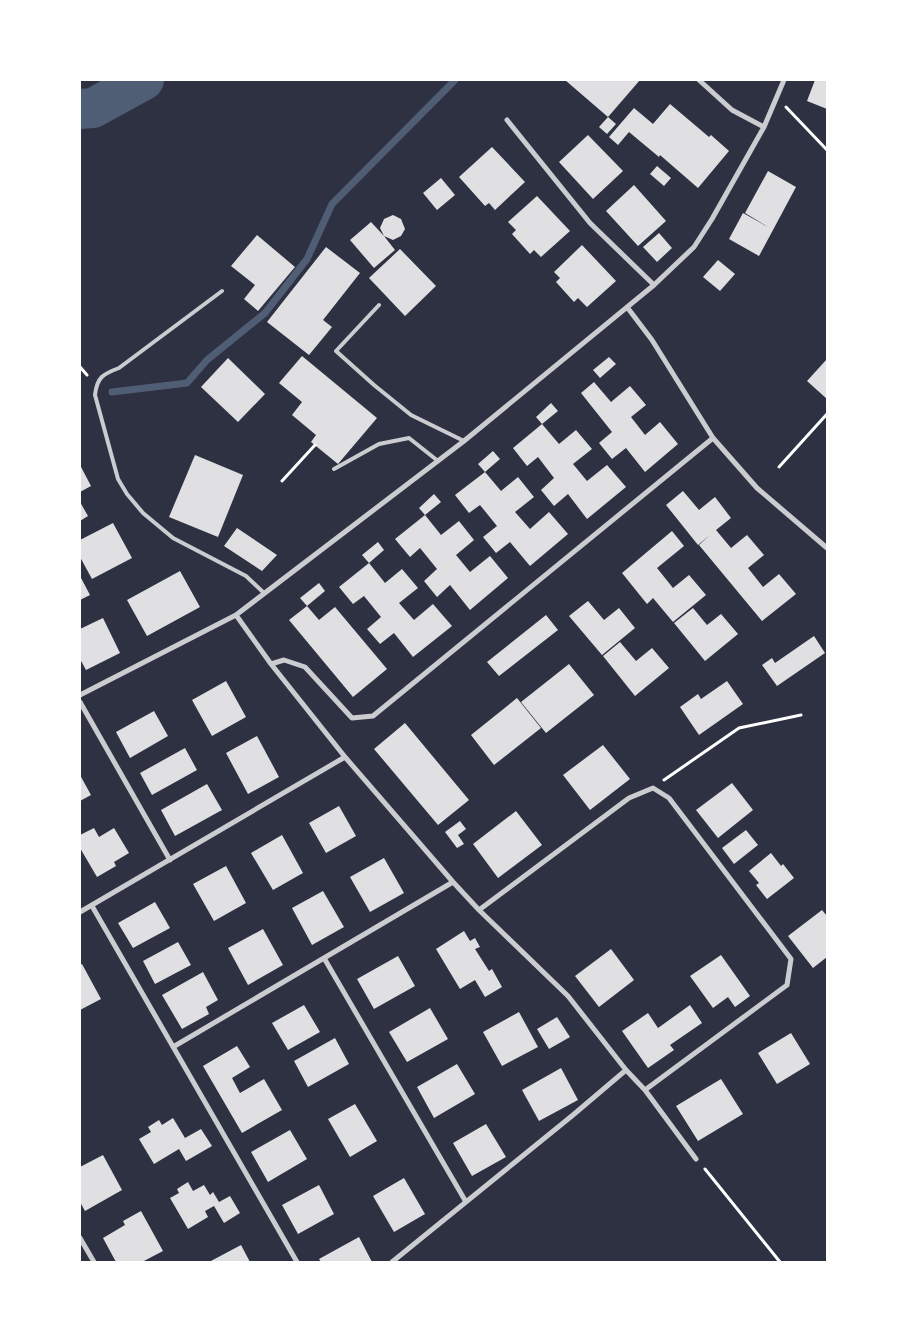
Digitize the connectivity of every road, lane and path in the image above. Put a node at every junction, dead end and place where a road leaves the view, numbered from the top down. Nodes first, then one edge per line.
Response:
1 (699, 80) edge
2 (784, 80) edge
3 (777, 97) junction
4 (507, 120) dead end
5 (764, 127) junction
6 (827, 150) edge
7 (654, 285) junction
8 (222, 291) dead end
9 (379, 304) dead end
10 (627, 308) junction
11 (827, 414) edge
12 (713, 438) junction
13 (464, 441) junction
14 (315, 445) dead end
15 (438, 461) junction
16 (779, 467) dead end
17 (334, 469) dead end
18 (282, 482) dead end
19 (827, 548) edge
20 (264, 593) junction
21 (236, 615) junction
22 (271, 664) junction
23 (80, 696) edge
24 (80, 702) edge
25 (801, 715) dead end
26 (345, 757) junction
27 (653, 788) junction
28 (170, 860) junction
29 (453, 882) junction
30 (92, 906) junction
31 (479, 910) junction
32 (80, 912) edge
33 (324, 958) junction
34 (173, 1047) junction
35 (626, 1070) junction
36 (645, 1090) junction
37 (696, 1159) joint
38 (466, 1202) junction
39 (80, 1238) edge
40 (94, 1262) edge
41 (296, 1262) edge
42 (392, 1262) edge
43 (780, 1262) edge

1 - 5 street
2 - 3 street
3 - 5 street
3 - 6 path
4 - 7 street
5 - 7 street
7 - 10 street
8 - 20 lane
9 - 13 lane
10 - 12 street
10 - 13 street
11 - 16 path
12 - 19 street
12 - 22 street
13 - 15 street
14 - 18 path
15 - 17 lane
15 - 20 street
20 - 21 street
21 - 22 street
21 - 23 street
22 - 26 street
24 - 28 street
25 - 27 path
26 - 28 street
26 - 29 street
27 - 31 street
27 - 36 street
28 - 30 street
29 - 31 street
29 - 33 street
30 - 32 street
30 - 34 street
31 - 35 street
33 - 34 street
33 - 38 street
34 - 41 street
35 - 36 street
35 - 38 street
36 - 37 street
37 - 43 path
38 - 42 street
39 - 40 street

